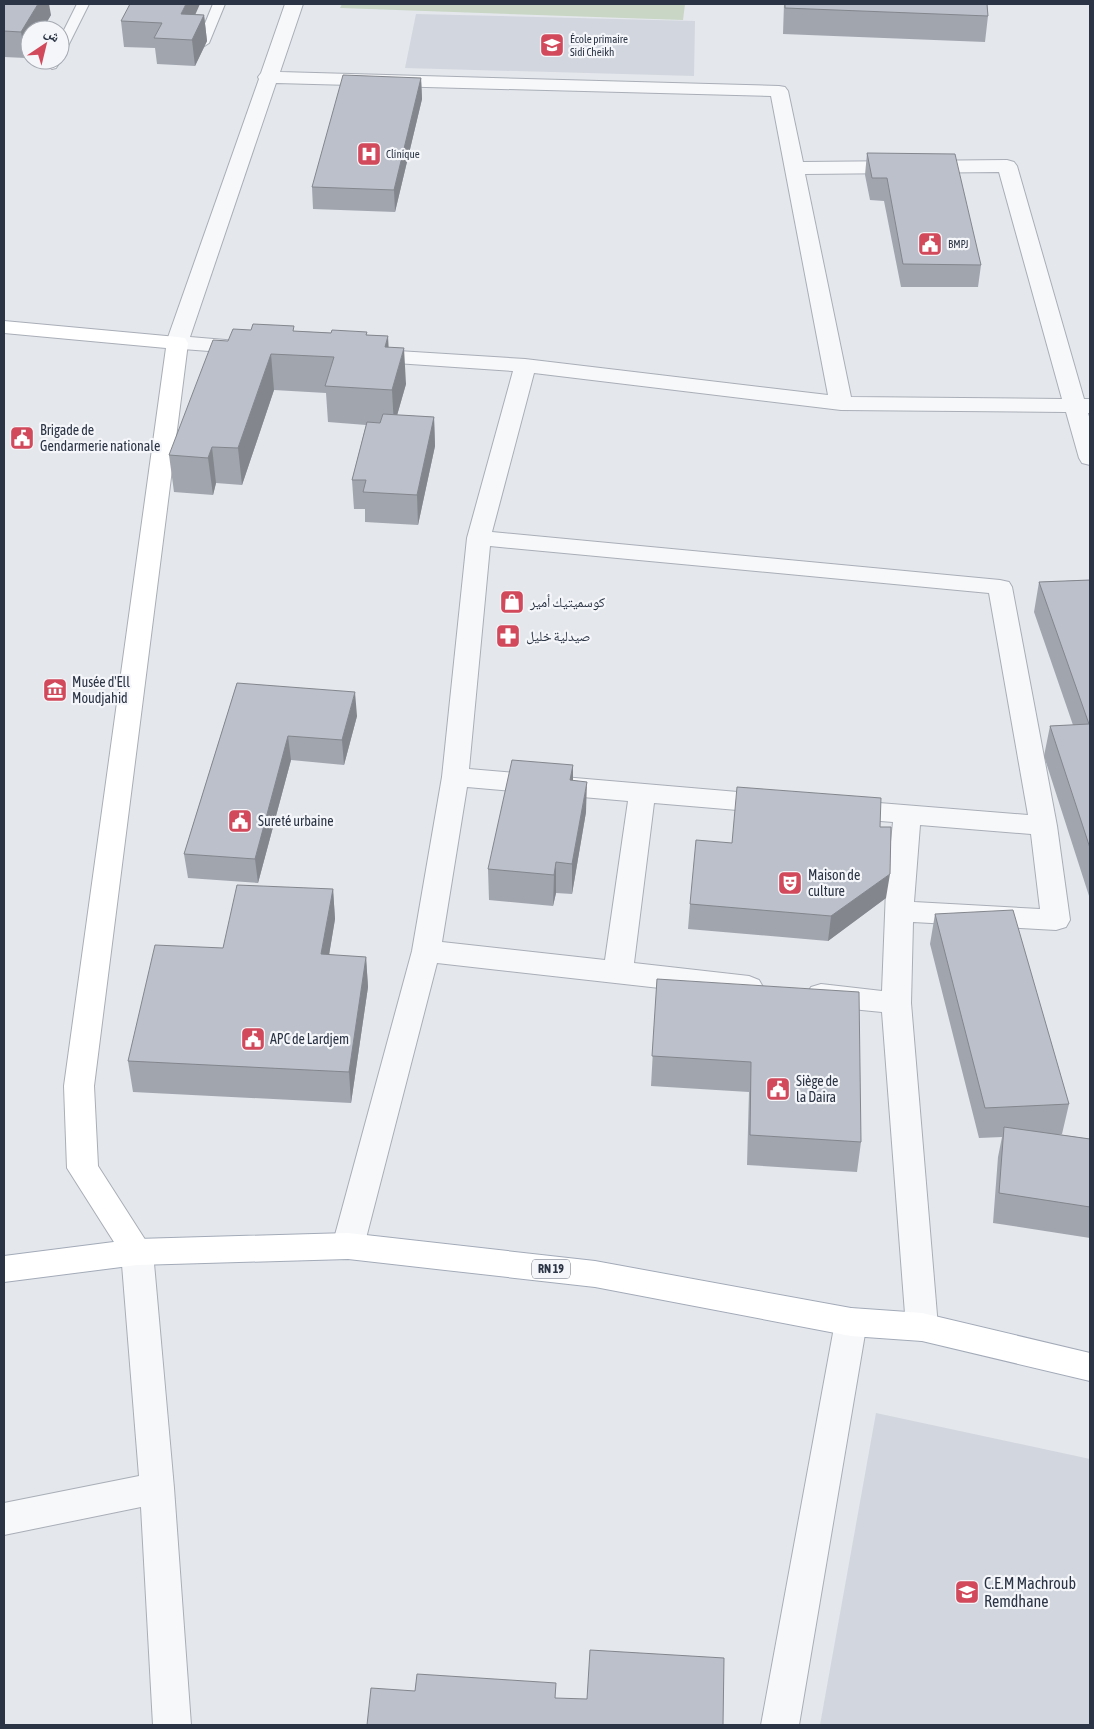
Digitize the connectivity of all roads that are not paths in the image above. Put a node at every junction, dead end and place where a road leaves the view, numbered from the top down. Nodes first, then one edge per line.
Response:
1 (83, 4) edge
2 (219, 4) edge
3 (294, 4) edge
4 (70, 30) edge
5 (203, 43) dead end
6 (267, 77) junction
7 (794, 168) junction
8 (4, 327) edge
9 (177, 343) junction
10 (266, 349) edge
11 (346, 354) edge
12 (525, 366) junction
13 (841, 403) junction
14 (1083, 406) edge
15 (1090, 458) edge
16 (479, 538) junction
17 (455, 777) junction
18 (642, 793) junction
19 (907, 814) junction
20 (1043, 826) junction
21 (900, 911) junction
22 (426, 951) junction
23 (618, 972) junction
24 (896, 1003) junction
25 (348, 1246) junction
26 (137, 1252) junction
27 (4, 1269) edge
28 (851, 1322) junction
29 (922, 1327) junction
30 (1090, 1367) edge
31 (157, 1488) junction
32 (4, 1520) edge
33 (172, 1725) edge
34 (780, 1725) edge

1 - 4 lane
2 - 5 lane
3 - 6 street
6 - 7 street
6 - 9 street
7 - 13 street
7 - 14 street
8 - 9 main road
9 - 10 street
9 - 26 main road
11 - 12 street
12 - 13 street
12 - 16 street
13 - 14 street
14 - 15 street
16 - 17 street
16 - 20 street
17 - 18 street
17 - 22 street
18 - 19 street
18 - 23 street
19 - 20 street
19 - 21 street
20 - 21 street
21 - 24 street
22 - 23 street
22 - 25 street
23 - 24 street
24 - 29 street
25 - 26 main road, RN 19
25 - 28 main road, RN 19
26 - 27 main road, RN 19
26 - 31 street
28 - 29 main road, RN 19
28 - 34 street
29 - 30 main road, RN 19
31 - 32 street
31 - 33 street

